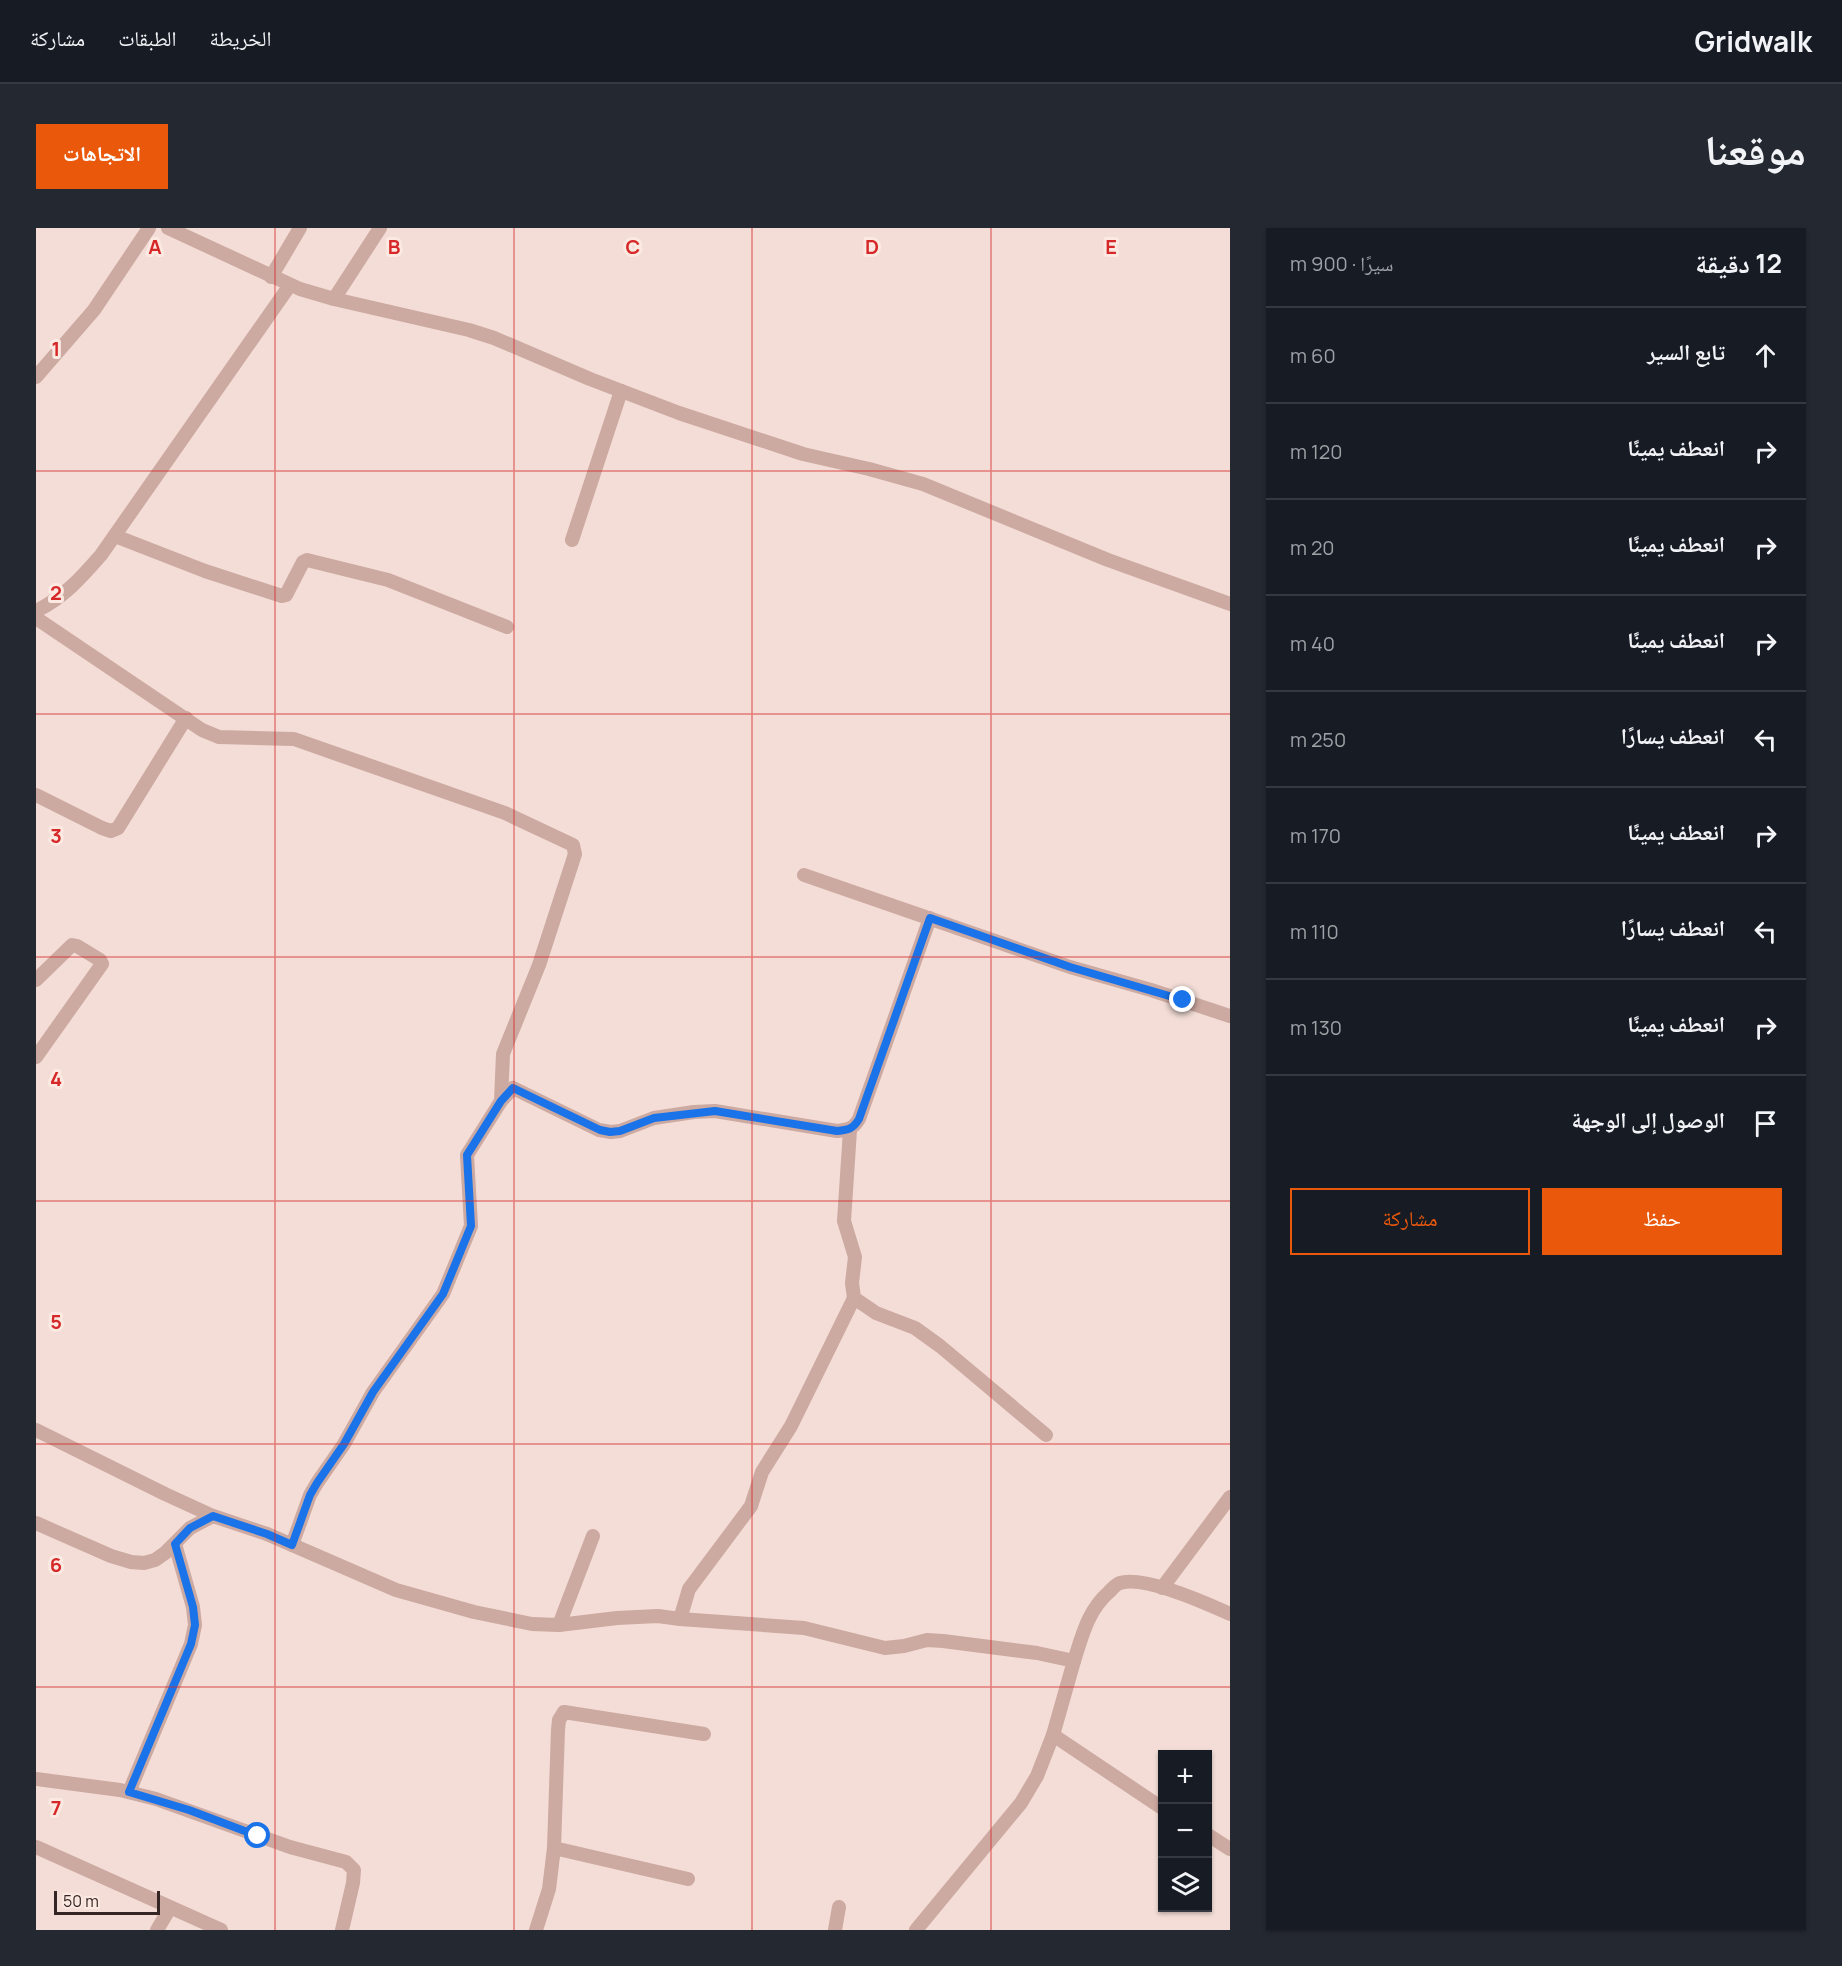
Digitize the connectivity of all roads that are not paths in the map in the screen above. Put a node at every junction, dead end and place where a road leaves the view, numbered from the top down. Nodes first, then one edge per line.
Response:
1 (148, 228) edge
2 (168, 228) edge
3 (300, 228) edge
4 (380, 228) edge
5 (190, 233) edge
6 (271, 277) junction
7 (290, 285) junction
8 (334, 299) junction
9 (36, 377) edge
10 (621, 391) junction
11 (115, 536) junction
12 (572, 540) dead end
13 (1230, 604) edge
14 (36, 611) edge
15 (36, 618) edge
16 (507, 627) dead end
17 (186, 718) junction
18 (36, 795) edge
19 (804, 874) dead end
20 (930, 918) junction
21 (36, 980) edge
22 (1230, 1016) edge
23 (36, 1057) edge
24 (501, 1101) junction
25 (850, 1130) junction
26 (854, 1298) junction
27 (36, 1430) edge
28 (1046, 1435) dead end
29 (1230, 1497) edge
30 (213, 1516) junction
31 (36, 1523) edge
32 (593, 1536) dead end
33 (175, 1544) junction
34 (292, 1545) junction
35 (1162, 1588) junction
36 (1230, 1614) edge
37 (680, 1619) junction
38 (559, 1625) junction
39 (1074, 1661) junction
40 (704, 1734) dead end
41 (1053, 1735) junction
42 (36, 1779) edge
43 (129, 1792) junction
44 (1158, 1805) edge
45 (1212, 1838) edge
46 (36, 1847) edge
47 (554, 1848) junction
48 (1230, 1849) edge
49 (688, 1879) dead end
50 (839, 1907) dead end
51 (170, 1908) junction
52 (157, 1930) edge
53 (220, 1930) edge
54 (342, 1930) edge
55 (536, 1930) edge
56 (835, 1930) edge
57 (916, 1930) edge

1 - 9 street
2 - 5 street
3 - 6 street
4 - 8 street
5 - 6 street
6 - 7 street
7 - 8 street
7 - 11 street
8 - 10 street
10 - 12 street
10 - 13 street
11 - 14 street
11 - 16 street
15 - 17 street
17 - 18 street
17 - 24 street
19 - 20 street
20 - 22 street
20 - 25 street
21 - 23 street
24 - 25 street
24 - 34 street
25 - 26 street
26 - 28 street
26 - 37 street
27 - 30 street
29 - 35 street
30 - 33 street
30 - 34 street
31 - 33 street
32 - 38 street
33 - 43 street
34 - 38 street
35 - 36 street
35 - 39 street
37 - 38 street
37 - 39 street
39 - 41 street
40 - 47 street
41 - 44 street
41 - 57 street
42 - 43 street
43 - 54 street
45 - 48 street
46 - 51 street
47 - 49 street
47 - 55 street
50 - 56 street
51 - 52 street
51 - 53 street

